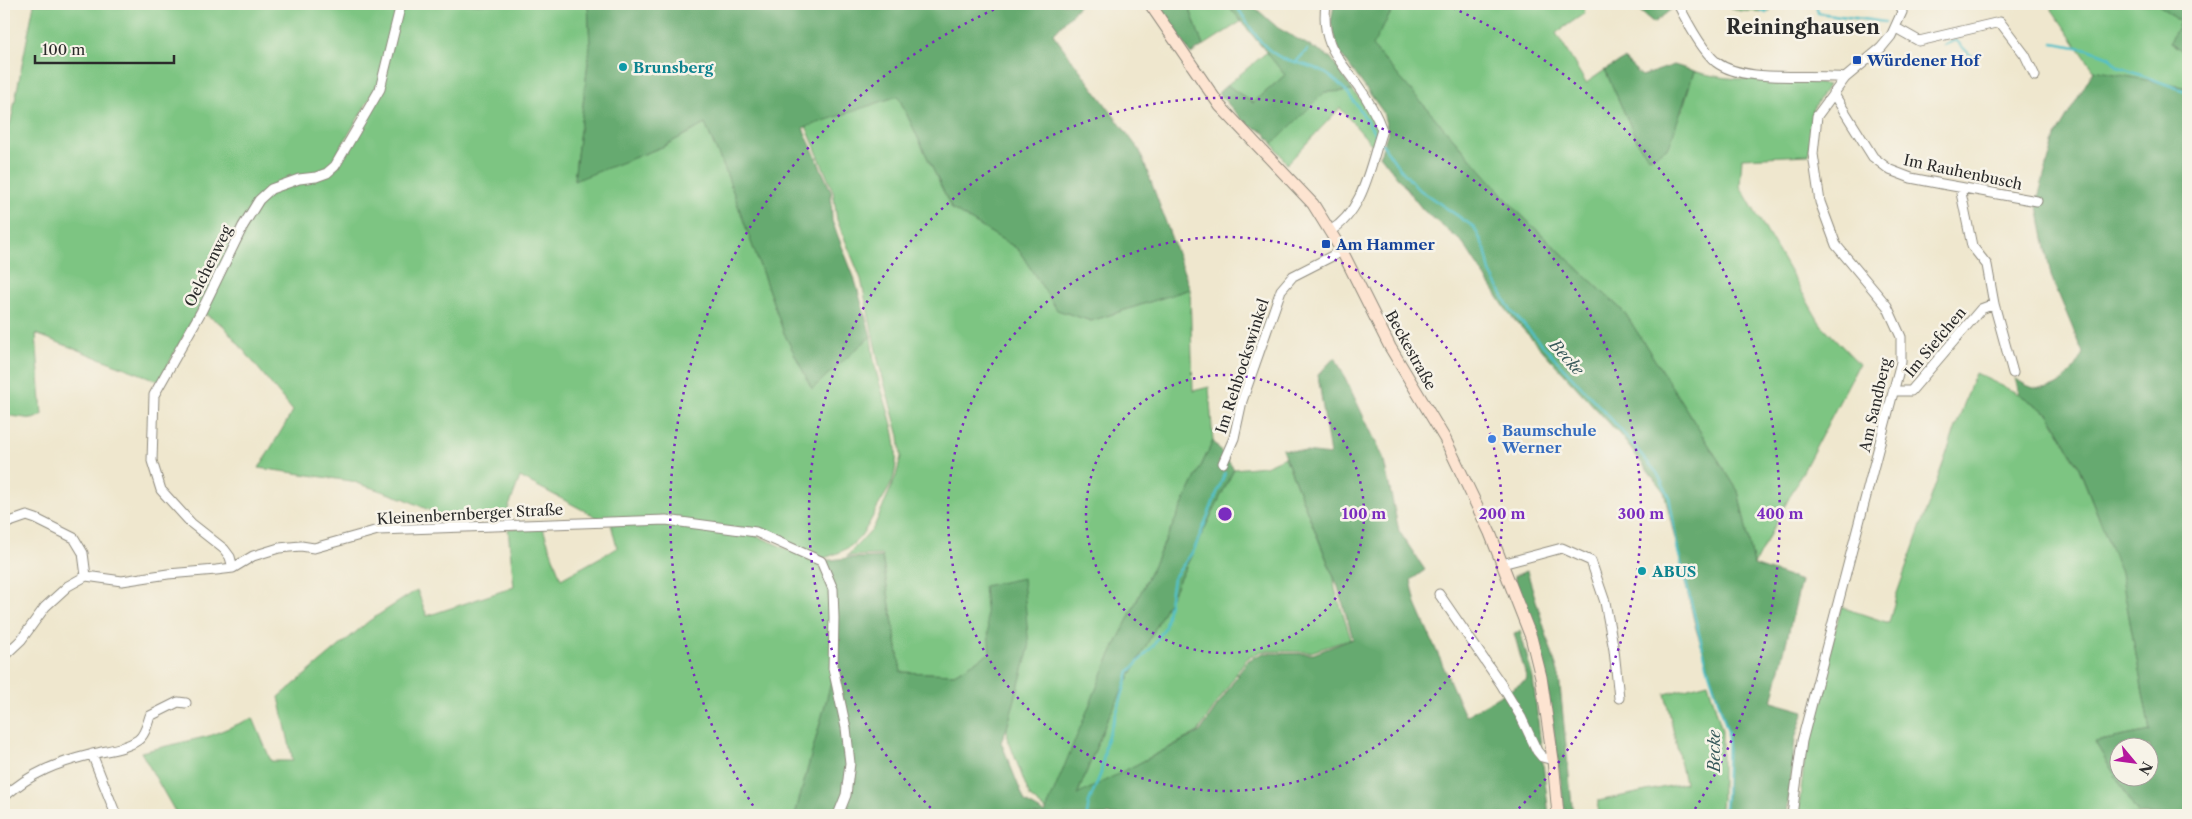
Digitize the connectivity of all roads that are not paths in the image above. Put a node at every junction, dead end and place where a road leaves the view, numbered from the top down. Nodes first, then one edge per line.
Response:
1 (401, 4) edge
2 (1150, 4) edge
3 (1326, 4) edge
4 (1678, 4) edge
5 (1900, 4) edge
6 (1896, 28) junction
7 (2035, 76) dead end
8 (1845, 78) junction
9 (1833, 93) junction
10 (1960, 188) junction
11 (2037, 202) dead end
12 (1330, 231) junction
13 (1342, 251) junction
14 (1994, 304) junction
15 (2013, 373) dead end
16 (1895, 391) junction
17 (1223, 463) dead end
18 (4, 524) edge
19 (1502, 564) junction
20 (233, 568) junction
21 (86, 576) junction
22 (1439, 594) dead end
23 (4, 656) edge
24 (1619, 698) dead end
25 (186, 703) dead end
26 (92, 754) junction
27 (1553, 760) junction
28 (4, 797) edge
29 (116, 815) edge
30 (838, 815) edge
31 (1558, 815) edge
32 (1792, 815) edge

1 - 20 street, Oelchenweg
2 - 12 main road, Beckestraße
3 - 12 street
4 - 8 street
5 - 6 street, Am Sandberg
6 - 7 street
6 - 8 street, Am Sandberg
8 - 9 street, Am Sandberg
9 - 10 street, Im Rauhenbusch
9 - 16 street, Am Sandberg
10 - 11 street, Im Rauhenbusch
10 - 14 street
12 - 13 main road, Beckestraße
13 - 17 street, Im Rehbockswinkel
13 - 19 main road, Beckestraße
14 - 15 street
14 - 16 street, Im Siefchen
16 - 32 street, Am Sandberg
18 - 21 street
19 - 24 street
19 - 27 main road, Beckestraße
20 - 21 street, Kleinenbernberger Straße
20 - 30 street, Kleinenbernberger Straße
21 - 23 street
22 - 27 street
25 - 26 street
26 - 28 street
26 - 29 street
27 - 31 main road, Beckestraße

